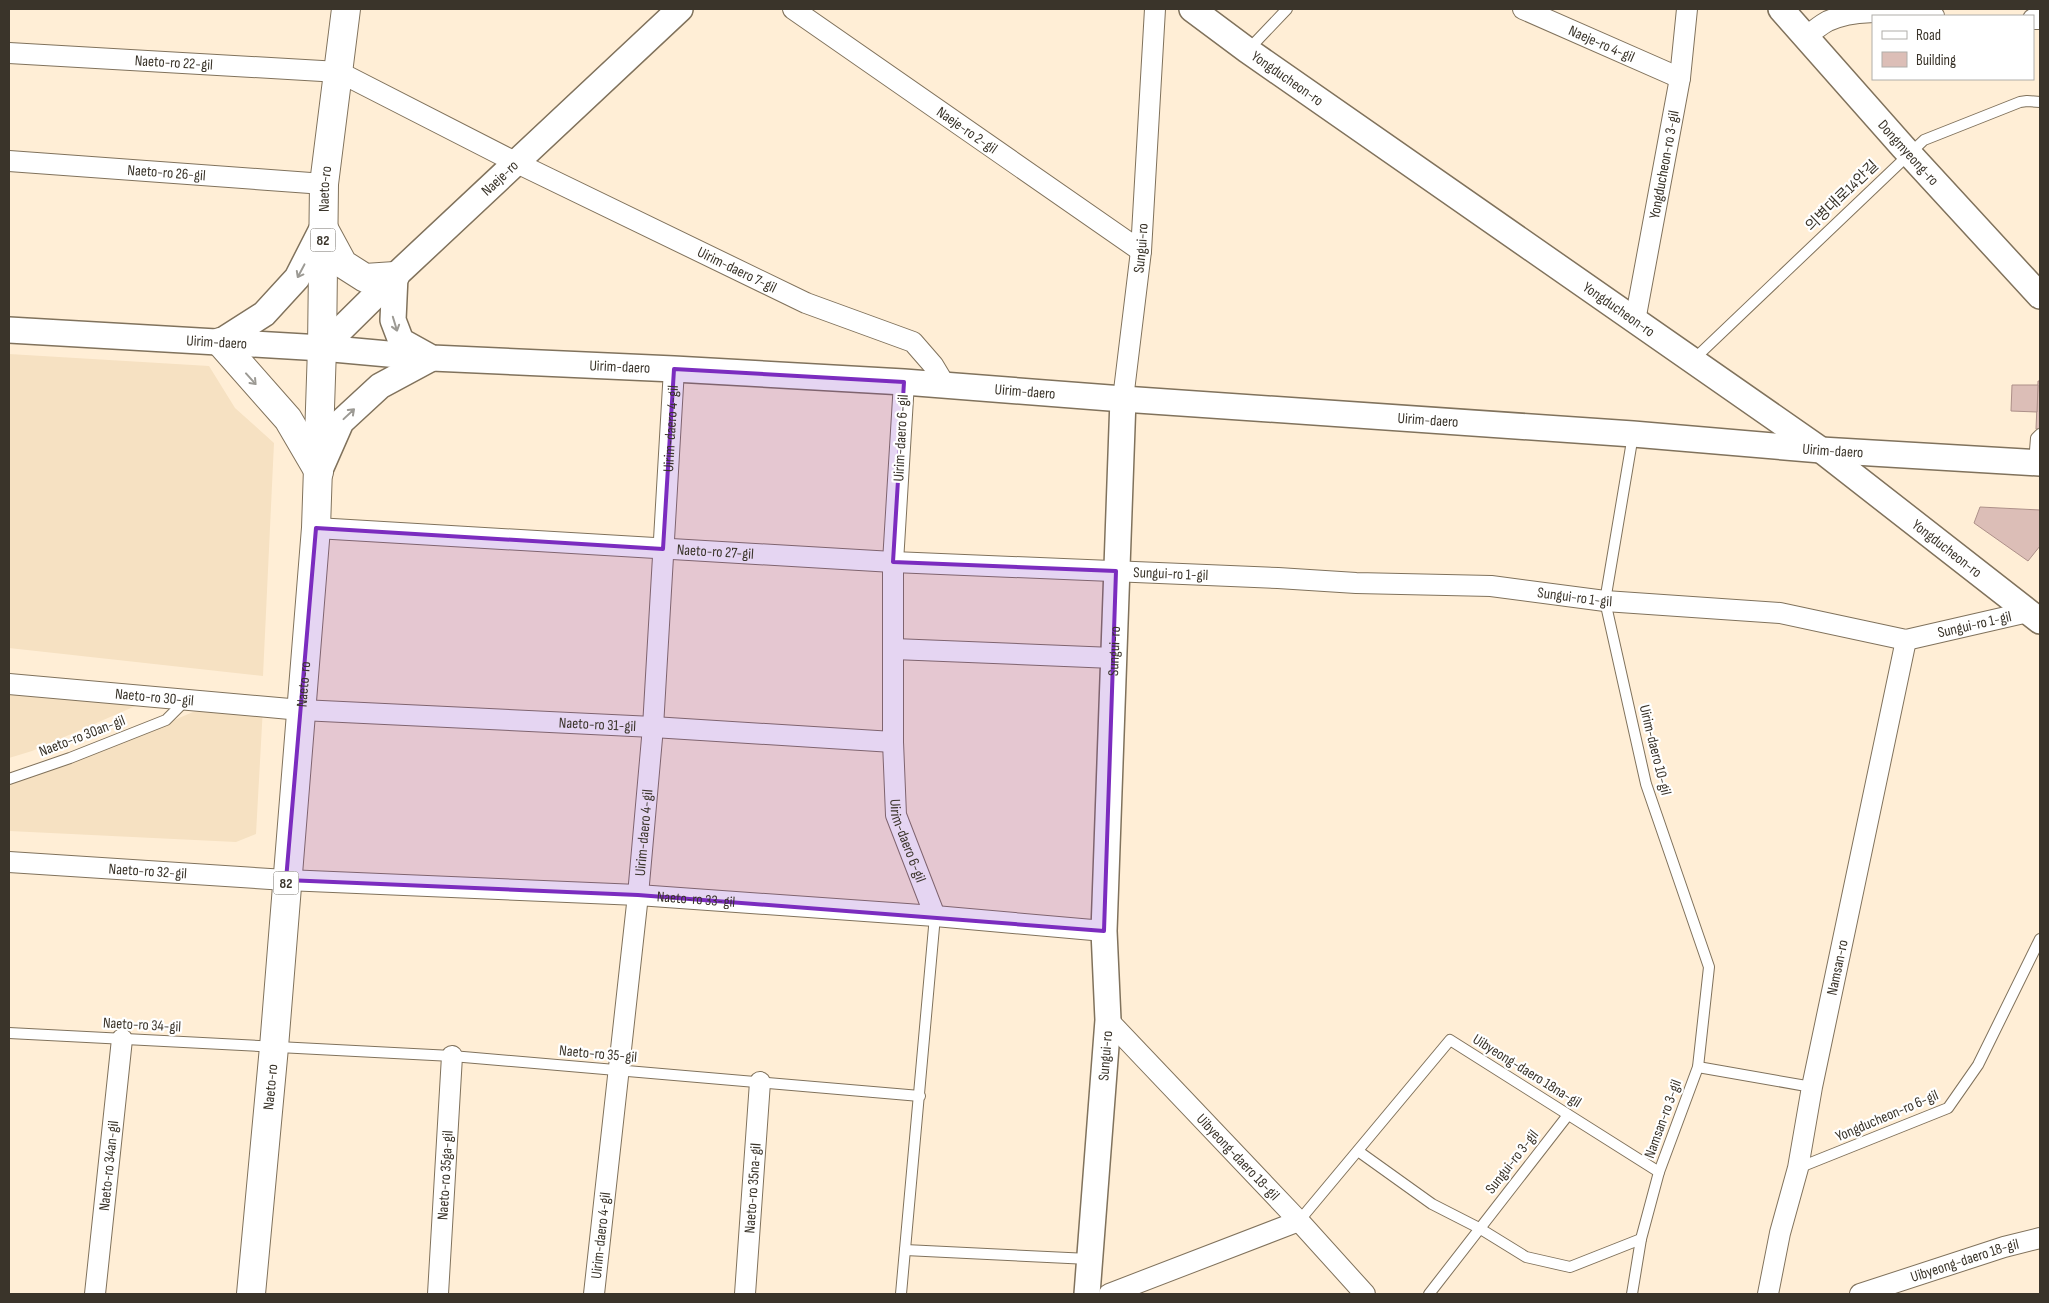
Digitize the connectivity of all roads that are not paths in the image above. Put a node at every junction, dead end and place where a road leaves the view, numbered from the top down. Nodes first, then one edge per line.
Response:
1 (346, 9) edge
2 (680, 9) edge
3 (793, 9) edge
4 (1155, 9) edge
5 (1192, 9) edge
6 (1286, 9) edge
7 (1523, 9) edge
8 (1687, 9) edge
9 (1781, 9) edge
10 (1918, 15) edge
11 (1805, 36) junction
12 (1247, 50) junction
13 (9, 53) edge
14 (339, 72) junction
15 (1680, 78) junction
16 (2040, 102) edge
17 (1909, 153) junction
18 (9, 161) edge
19 (516, 162) junction
20 (324, 184) junction
21 (323, 227) junction
22 (1141, 251) junction
23 (395, 276) junction
24 (2040, 296) edge
25 (1635, 321) junction
26 (9, 330) edge
27 (220, 342) junction
28 (322, 348) junction
29 (432, 358) junction
30 (1692, 361) junction
31 (674, 369) junction
32 (904, 382) junction
33 (945, 386) junction
34 (1123, 399) junction
35 (1633, 434) junction
36 (2040, 434) edge
37 (1821, 450) junction
38 (2037, 463) edge
39 (319, 472) junction
40 (316, 528) junction
41 (663, 549) junction
42 (893, 562) junction
43 (1116, 571) junction
44 (1605, 600) junction
45 (2034, 616) edge
46 (1906, 640) junction
47 (894, 649) junction
48 (1113, 658) junction
49 (9, 684) edge
50 (187, 700) junction
51 (301, 710) junction
52 (653, 727) junction
53 (893, 742) junction
54 (9, 779) edge
55 (9, 862) edge
56 (286, 880) junction
57 (638, 895) junction
58 (935, 916) junction
59 (1104, 932) junction
60 (2040, 939) edge
61 (1108, 1020) junction
62 (9, 1033) edge
63 (122, 1039) junction
64 (274, 1048) junction
65 (452, 1056) junction
66 (1698, 1068) junction
67 (619, 1070) junction
68 (760, 1082) junction
69 (1812, 1087) junction
70 (920, 1096) junction
71 (1568, 1115) junction
72 (1358, 1151) junction
73 (1798, 1168) junction
74 (1659, 1172) junction
75 (1300, 1221) junction
76 (1479, 1228) junction
77 (2040, 1238) edge
78 (1640, 1239) junction
79 (905, 1250) junction
80 (1090, 1260) junction
81 (95, 1294) edge
82 (251, 1294) edge
83 (438, 1294) edge
84 (594, 1294) edge
85 (744, 1294) edge
86 (901, 1294) edge
87 (1087, 1294) edge
88 (1109, 1294) edge
89 (1365, 1294) edge
90 (1429, 1294) edge
91 (1632, 1294) edge
92 (1768, 1294) edge
93 (1860, 1294) edge

1 - 14 main road, Naeto-ro / 82
2 - 19 street, Naeje-ro
3 - 22 street, Naeje-ro 2-gil
4 - 22 street, Sungui-ro
5 - 12 street, Yongducheon-ro
6 - 12 lane
7 - 15 street, Naeje-ro 4-gil
8 - 15 street, Yongducheon-ro 3-gil
9 - 11 street, Dongmyeong-ro
10 - 11 street
11 - 17 street, Dongmyeong-ro
12 - 25 street, Yongducheon-ro
13 - 14 street, Naeto-ro 22-gil
14 - 19 street
14 - 20 main road, Naeto-ro / 82
15 - 25 street, Yongducheon-ro 3-gil
16 - 17 lane, 의병대로14안길
17 - 24 street, Dongmyeong-ro
17 - 30 lane, 의병대로14안길
18 - 20 street, Naeto-ro 26-gil
19 - 23 street, Naeje-ro
19 - 33 street, Uirim-daero 7-gil
20 - 21 main road, Naeto-ro / 82
21 - 23 main road
21 -> 27 street
21 - 28 main road, Naeto-ro / 82
22 - 34 street, Sungui-ro
23 - 28 street, Naeje-ro
23 -> 29 street
25 - 30 street, Yongducheon-ro
26 - 27 street, Uirim-daero
27 - 28 street, Uirim-daero
27 -> 39 main road
28 - 29 street, Uirim-daero
28 - 39 main road, Naeto-ro / 82
29 - 31 street, Uirim-daero
39 -> 29 street
30 - 37 street, Yongducheon-ro
31 - 32 street, Uirim-daero
31 - 41 street, Uirim-daero 4-gil
32 - 33 street, Uirim-daero
32 - 42 street, Uirim-daero 6-gil
33 - 34 street, Uirim-daero
34 - 35 street, Uirim-daero
34 - 43 street, Sungui-ro
35 - 37 street, Uirim-daero
35 - 44 lane, Uirim-daero 10-gil
36 - 38 lane
37 - 38 street, Uirim-daero
37 - 45 street, Yongducheon-ro
39 - 40 main road, Naeto-ro / 82
40 - 41 street, Naeto-ro 27-gil
40 - 51 main road, Naeto-ro / 82
41 - 42 street, Naeto-ro 27-gil
41 - 52 street, Uirim-daero 4-gil
42 - 43 street, Naeto-ro 27-gil
42 - 47 street, Uirim-daero 6-gil
43 - 44 street, Sungui-ro 1-gil
43 - 48 street, Sungui-ro
44 - 46 street, Sungui-ro 1-gil
44 - 66 lane, Uirim-daero 10-gil
45 - 46 street, Sungui-ro 1-gil
46 - 69 street, Namsan-ro
47 - 48 street
47 - 53 street, Uirim-daero 6-gil
48 - 59 street, Sungui-ro
49 - 50 street, Naeto-ro 30-gil
50 - 51 street, Naeto-ro 30-gil
50 - 54 lane, Naeto-ro 30an-gil
51 - 52 street, Naeto-ro 31-gil
51 - 56 main road, Naeto-ro / 82
52 - 53 street, Naeto-ro 31-gil
52 - 57 street, Uirim-daero 4-gil
53 - 58 street, Uirim-daero 6-gil
55 - 56 street, Naeto-ro 32-gil
56 - 57 street, Naeto-ro 33-gil
56 - 64 main road, Naeto-ro / 82
57 - 58 street, Naeto-ro 33-gil
57 - 67 street, Uirim-daero 4-gil
58 - 59 street, Naeto-ro 33-gil
58 - 70 lane, Uirim-daero 6-gil
59 - 61 street, Sungui-ro
60 - 73 lane, Yongducheon-ro 6-gil
61 - 75 street, Uibyeong-daero 18-gil
61 - 80 street, Sungui-ro
62 - 63 lane, Naeto-ro 34-gil
63 - 64 lane, Naeto-ro 34-gil
63 - 81 street, Naeto-ro 34an-gil
64 - 65 lane, Naeto-ro 35-gil
64 - 82 main road, Naeto-ro / 82
65 - 67 lane, Naeto-ro 35-gil
65 - 83 street, Naeto-ro 35ga-gil
66 - 69 lane, Namsan-ro 3-gil
66 - 74 lane, Namsan-ro 3-gil
67 - 68 lane, Naeto-ro 35-gil
67 - 84 street, Uirim-daero 4-gil
68 - 70 lane, Naeto-ro 35-gil
68 - 85 street, Naeto-ro 35na-gil
69 - 73 street, Namsan-ro
70 - 79 lane, Uirim-daero 6-gil
71 - 72 lane, Uibyeong-daero 18na-gil
71 - 74 lane, Uibyeong-daero 18na-gil
71 - 76 lane, Sungui-ro 3-gil
72 - 75 lane, Uibyeong-daero 18na-gil
72 - 76 lane
73 - 92 street, Namsan-ro
74 - 78 lane, Namsan-ro 3-gil
75 - 88 street
75 - 89 street, Uibyeong-daero 18-gil
76 - 78 lane
76 - 90 lane
77 - 93 street, Uibyeong-daero 18-gil
78 - 91 lane, Namsan-ro 3-gil
79 - 80 lane
79 - 86 lane, Uirim-daero 6-gil
80 - 87 street, Sungui-ro

